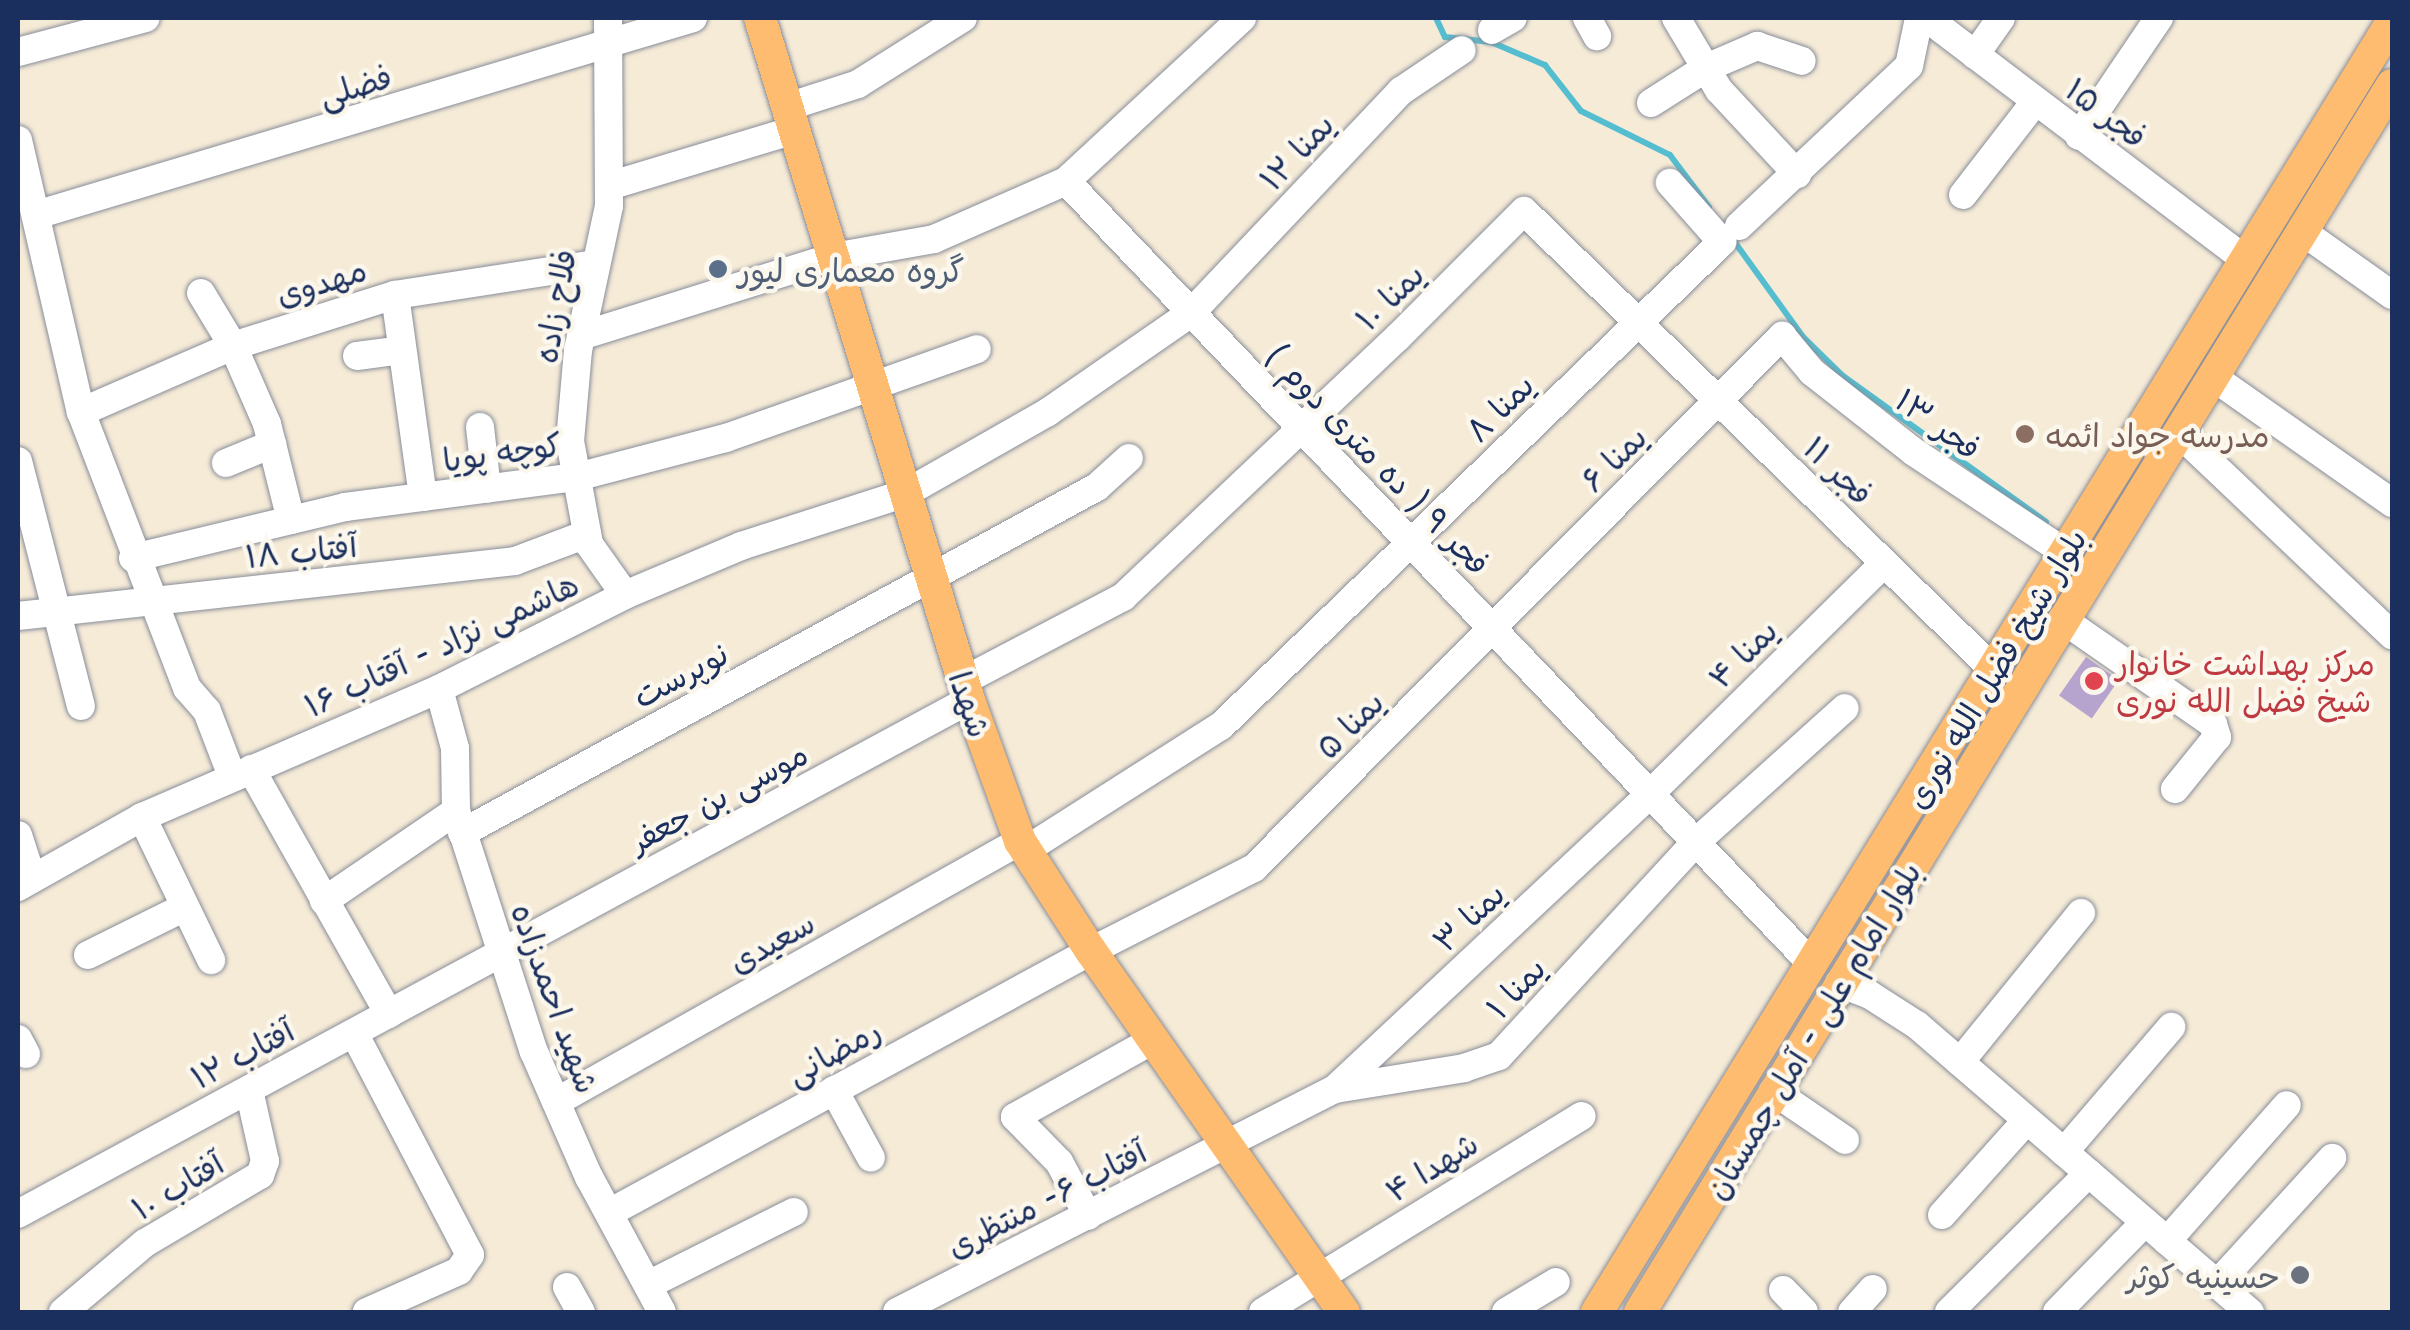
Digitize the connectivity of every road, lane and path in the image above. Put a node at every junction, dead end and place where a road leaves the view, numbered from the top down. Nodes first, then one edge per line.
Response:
1 (146, 18) edge
2 (693, 18) edge
3 (760, 18) edge
4 (963, 18) edge
5 (1242, 18) edge
6 (1676, 18) edge
7 (1923, 18) edge
8 (2001, 18) edge
9 (2159, 18) edge
10 (2388, 22) edge
11 (104, 23) edge
12 (608, 31) edge
13 (1462, 50) dead end
14 (18, 52) edge
15 (1975, 55) junction
16 (1802, 61) dead end
17 (1706, 68) junction
18 (2392, 85) edge
19 (2035, 102) junction
20 (1651, 103) dead end
21 (791, 119) junction
22 (2078, 136) junction
23 (18, 140) edge
24 (1797, 174) junction
25 (1066, 181) junction
26 (1670, 183) dead end
27 (609, 186) junction
28 (1963, 195) dead end
29 (1524, 211) joint
30 (36, 215) junction
31 (2303, 232) junction
32 (1731, 234) junction
33 (834, 257) junction
34 (2246, 260) junction
35 (596, 264) junction
36 (201, 292) dead end
37 (396, 295) junction
38 (2392, 296) edge
39 (1191, 313) junction
40 (1636, 320) junction
41 (581, 336) junction
42 (1782, 336) joint
43 (233, 346) junction
44 (977, 349) dead end
45 (402, 350) junction
46 (357, 356) dead end
47 (2213, 377) junction
48 (874, 388) junction
49 (1718, 401) junction
50 (80, 412) junction
51 (1048, 412) joint
52 (480, 427) dead end
53 (1300, 428) junction
54 (2179, 432) junction
55 (272, 444) junction
56 (1129, 458) dead end
57 (18, 461) edge
58 (226, 463) dead end
59 (577, 477) junction
60 (487, 489) junction
61 (906, 493) junction
62 (422, 497) junction
63 (2392, 502) edge
64 (291, 520) junction
65 (588, 534) junction
66 (1411, 543) junction
67 (2066, 552) junction
68 (133, 558) junction
69 (1884, 563) junction
70 (932, 580) junction
71 (625, 595) junction
72 (1124, 597) joint
73 (151, 602) junction
74 (55, 612) junction
75 (18, 616) edge
76 (2062, 619) junction
77 (1493, 629) junction
78 (2392, 635) edge
79 (1993, 670) junction
80 (440, 689) junction
81 (966, 691) junction
82 (81, 706) dead end
83 (1846, 708) dead end
84 (1221, 726) joint
85 (242, 772) junction
86 (1949, 776) junction
87 (2175, 790) dead end
88 (1650, 794) junction
89 (142, 817) junction
90 (459, 822) junction
91 (18, 835) edge
92 (1696, 842) junction
93 (1023, 846) junction
94 (25, 882) edge
95 (324, 901) junction
96 (185, 907) junction
97 (2080, 913) dead end
98 (1090, 951) junction
99 (500, 954) junction
100 (88, 955) dead end
101 (211, 960) dead end
102 (1825, 974) junction
103 (389, 1014) junction
104 (2171, 1027) dead end
105 (1771, 1030) junction
106 (354, 1032) junction
107 (1153, 1040) junction
108 (1960, 1062) junction
109 (1335, 1089) junction
110 (248, 1090) junction
111 (834, 1090) junction
112 (1774, 1092) junction
113 (556, 1102) junction
114 (2287, 1105) dead end
115 (1581, 1116) dead end
116 (2027, 1120) junction
117 (1753, 1126) junction
118 (1845, 1140) dead end
119 (1227, 1146) junction
120 (2064, 1152) junction
121 (1695, 1154) junction
122 (870, 1158) dead end
123 (2332, 1158) dead end
124 (2089, 1174) junction
125 (794, 1212) dead end
126 (608, 1213) junction
127 (18, 1214) edge
128 (1942, 1215) dead end
129 (1088, 1216) junction
130 (2145, 1222) junction
131 (1690, 1230) junction
132 (2167, 1241) junction
133 (1319, 1277) junction
134 (1556, 1282) dead end
135 (2217, 1284) junction
136 (648, 1285) junction
137 (567, 1287) dead end
138 (1873, 1289) dead end
139 (1782, 1290) dead end
140 (413, 1303) edge
141 (63, 1312) edge
142 (367, 1312) edge
143 (581, 1312) edge
144 (662, 1312) edge
145 (897, 1312) edge
146 (1262, 1312) edge
147 (1344, 1312) edge
148 (1506, 1312) edge
149 (1597, 1312) edge
150 (1640, 1312) edge
151 (1804, 1312) edge
152 (1852, 1312) edge
153 (1949, 1312) edge
154 (2057, 1312) edge
155 (2248, 1312) edge

1 - 11 street
2 - 12 street, فضلی
3 - 21 main road, شهدا
4 - 21 street
5 - 25 street
6 - 17 street
7 - 15 street, فجر ۱۵
7 - 24 street, یمنا ۸
8 - 15 street
9 - 22 street
10 - 34 main road, بلوار شیخ فضل الله نوری
11 - 14 street
12 - 27 street, فلاح زاده
12 - 30 street, فضلی
13 - 39 street, یمنا ۱۲
15 - 19 street, فجر ۱۵
16 - 17 street
17 - 20 street
17 - 24 street
18 - 31 main road
19 - 22 street, فجر ۱۵
19 - 28 street
21 - 27 street
21 - 33 main road, شهدا
22 - 34 street, فجر ۱۵
23 - 30 street
24 - 32 street, یمنا ۸
25 - 33 street
25 - 39 street, فجر ۹ ( ده متری دوم )
26 - 32 street
27 - 35 street, فلاح زاده
29 - 40 street, فجر ۱۱
29 - 53 street, یمنا ۱۰
30 - 50 street
31 - 38 street
31 - 47 main road
32 - 40 street, یمنا ۸
33 - 41 street
33 - 48 main road, شهدا
34 - 67 main road, بلوار شیخ فضل الله نوری
35 - 37 street, مهدوی
35 - 41 street, فلاح زاده
36 - 43 street
37 - 43 street, مهدوی
37 - 45 street
39 - 51 street, یمنا ۱۲
39 - 53 street, فجر ۹ ( ده متری دوم )
40 - 49 street, فجر ۱۱
40 - 66 street, یمنا ۸
41 - 59 street, فلاح زاده
42 - 49 street, یمنا ۶
42 - 67 street, فجر ۱۳
43 - 50 street, مهدوی
43 - 55 street
44 - 48 street, کوچه پویا
45 - 46 street
45 - 62 street
47 - 54 main road
47 - 63 street
48 - 59 street, کوچه پویا
48 - 61 main road, شهدا
49 - 69 street, فجر ۱۱
49 - 77 street, یمنا ۶
50 - 68 street
51 - 61 street, هاشمی نژاد - آقتاب ۱۶
52 - 60 street
53 - 66 street, فجر ۹ ( ده متری دوم )
53 - 72 street, یمنا ۱۰
54 - 76 main road
54 - 78 street
55 - 58 street
55 - 64 street
56 - 70 street, نوپرست
57 - 74 street
59 - 60 street, کوچه پویا
59 - 65 street, فلاح زاده
60 - 62 street, کوچه پویا
61 - 70 main road, شهدا
61 - 71 street, هاشمی نژاد - آقتاب ۱۶
62 - 64 street, کوچه پویا
64 - 68 street, کوچه پویا
65 - 71 street, فلاح زاده
65 - 73 street, آفتاب ۱۸
66 - 77 street, فجر ۹ ( ده متری دوم )
66 - 84 street, یمنا ۸
67 - 79 main road, بلوار شیخ فضل الله نوری
68 - 73 street
69 - 79 street, فجر ۱۱
69 - 88 street, یمنا ۴
70 - 81 main road, شهدا
70 - 90 street, نوپرست
71 - 80 street, هاشمی نژاد - آقتاب ۱۶
72 - 81 street, موسی بن جعفر
73 - 74 street, آفتاب ۱۸
73 - 85 street
74 - 75 street, آفتاب ۱۸
74 - 82 street
76 - 86 main road
76 - 87 street
77 - 88 street, فجر ۹ ( ده متری دوم )
77 - 98 street, یمنا ۵
79 - 86 main road, بلوار شیخ فضل الله نوری
80 - 85 street, هاشمی نژاد - آقتاب ۱۶
80 - 90 street, شهید احمدزاده
81 - 93 main road, شهدا
81 - 99 street, موسی بن جعفر
83 - 92 street, یمنا ۱
84 - 93 street, سعیدی
85 - 89 street, هاشمی نژاد - آقتاب ۱۶
85 - 95 street
86 - 102 main road, بلوار شیخ فضل الله نوری
88 - 92 street, فجر ۹ ( ده متری دوم )
88 - 109 street, یمنا ۳
89 - 94 street, هاشمی نژاد - آقتاب ۱۶
89 - 96 street
90 - 95 street, نوپرست
90 - 99 street, شهید احمدزاده
91 - 94 street
92 - 102 street, فجر ۹ ( ده متری دوم )
92 - 109 street, یمنا ۱
93 - 98 main road, شهدا
93 - 113 street, سعیدی
95 - 103 street
96 - 100 street
96 - 101 street
97 - 108 street
98 - 107 main road, شهدا
98 - 111 street, رمضانی
99 - 103 street, آفتاب ۱۲
99 - 113 street, شهید احمدزاده
102 - 105 main road, بلوار شیخ فضل الله نوری
102 - 108 street
102 - 112 main road, بلوار امام علی - آمل چمستان
103 - 106 street, آفتاب ۱۲
104 - 120 street
105 - 117 main road
105 - 121 main road, بلوار شیخ فضل الله نوری
106 - 110 street, آفتاب ۱۲
106 - 140 street
107 - 119 main road, شهدا
107 - 129 street
108 - 116 street
109 - 119 street, آفتاب ۶- منتظری
110 - 127 street, آفتاب ۱۲
110 - 141 street, آفتاب ۱۰
111 - 122 street
111 - 126 street, رمضانی
112 - 117 main road, بلوار امام علی - آمل چمستان
112 - 118 street
113 - 126 street, شهید احمدزاده
114 - 132 street
115 - 133 street, شهدا ۴
116 - 120 street
116 - 128 street
117 - 131 main road, بلوار امام علی - آمل چمستان
119 - 129 street, آفتاب ۶- منتظری
119 - 133 main road, شهدا
120 - 124 street
121 - 131 main road
121 - 149 main road, بلوار شیخ فضل الله نوری
123 - 135 street
124 - 130 street
124 - 153 street
125 - 136 street
126 - 136 street, شهید احمدزاده
129 - 145 street, آفتاب ۶- منتظری
130 - 132 street
130 - 154 street
131 - 150 main road, بلوار امام علی - آمل چمستان
132 - 135 street
133 - 146 street, شهدا ۴
133 - 147 main road, شهدا
134 - 148 street
135 - 155 street
136 - 144 street, شهید احمدزاده
137 - 143 street
138 - 152 street
139 - 151 street
140 - 142 street

